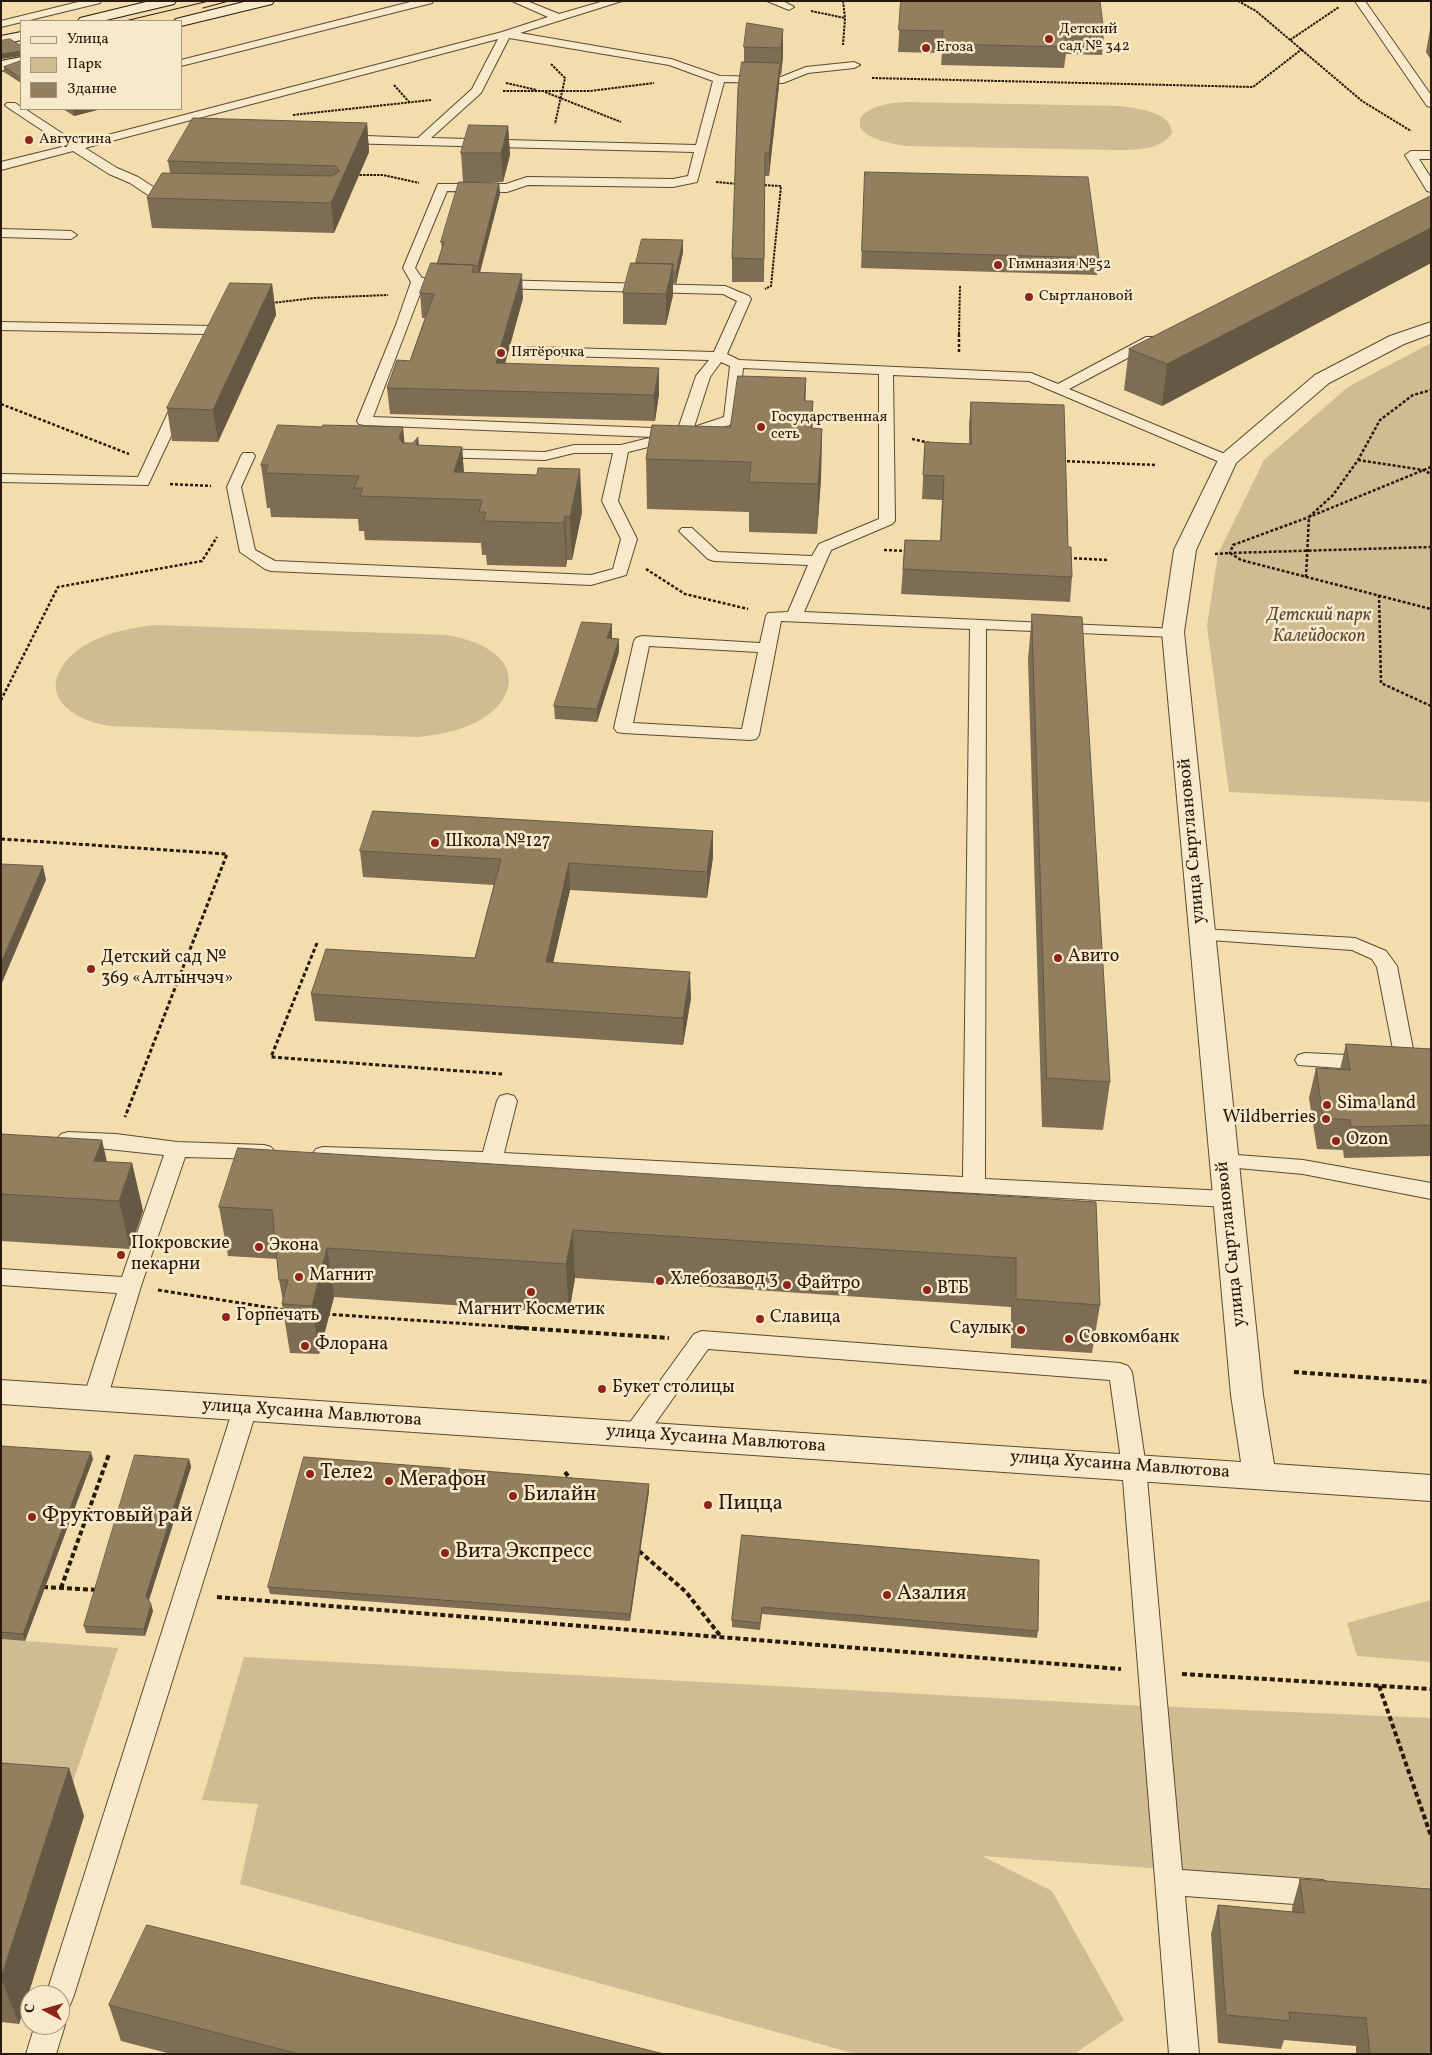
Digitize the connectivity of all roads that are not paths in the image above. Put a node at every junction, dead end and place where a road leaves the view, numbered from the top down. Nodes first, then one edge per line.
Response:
1 (96, 1) edge
2 (170, 1) edge
3 (267, 1) edge
4 (428, 1) edge
5 (517, 1) edge
6 (617, 1) edge
7 (772, 1) edge
8 (1360, 1) edge
9 (789, 7) road end
10 (558, 18) junction
11 (89, 20) edge
12 (182, 22) edge
13 (1, 24) edge
14 (506, 34) junction
15 (20, 36) edge
16 (1, 41) edge
17 (20, 61) edge
18 (182, 63) edge
19 (1, 66) edge
20 (854, 66) dead end
21 (719, 79) junction
22 (1431, 104) edge
23 (11, 105) edge
24 (148, 129) junction
25 (170, 135) dead end
26 (324, 139) edge
27 (421, 141) junction
28 (76, 146) junction
29 (701, 149) junction
30 (1431, 155) edge
31 (1, 166) edge
32 (1431, 188) edge
33 (188, 197) edge
34 (1, 233) edge
35 (71, 235) dead end
36 (416, 288) junction
37 (1, 326) edge
38 (1431, 328) edge
39 (1164, 334) edge
40 (527, 352) dead end
41 (719, 356) junction
42 (202, 357) edge
43 (959, 357) road end
44 (737, 364) junction
45 (886, 370) junction
46 (958, 373) junction
47 (1058, 388) junction
48 (185, 392) edge
49 (709, 426) junction
50 (684, 434) junction
51 (706, 444) edge
52 (621, 449) junction
53 (422, 453) edge
54 (248, 456) dead end
55 (544, 456) junction
56 (1227, 460) junction
57 (540, 474) edge
58 (1, 478) edge
59 (687, 531) dead end
60 (818, 561) junction
61 (794, 616) junction
62 (978, 624) junction
63 (1173, 632) junction
64 (767, 648) junction
65 (1202, 935) junction
66 (1305, 1060) dead end
67 (507, 1101) road end
68 (49, 1138) edge
69 (177, 1149) junction
70 (492, 1160) junction
71 (1224, 1161) junction
72 (974, 1187) junction
73 (1431, 1191) edge
74 (1227, 1199) junction
75 (1, 1277) edge
76 (130, 1286) junction
77 (1, 1392) edge
78 (95, 1399) junction
79 (245, 1409) junction
80 (634, 1435) junction
81 (1134, 1467) junction
82 (1259, 1475) junction
83 (1431, 1488) edge
84 (1170, 1882) junction
85 (1344, 1895) edge
86 (63, 1985) edge
87 (47, 2035) edge
88 (41, 2054) edge
89 (1184, 2054) edge

1 - 13 lane
2 - 11 street
3 - 12 street
4 - 18 lane
5 - 10 lane
6 - 10 lane
7 - 9 lane
8 - 22 lane
10 - 14 lane
14 - 21 lane
14 - 24 lane
14 - 27 lane
15 - 16 street
17 - 19 street
20 - 21 lane
21 - 29 lane
23 - 28 lane
24 - 25 lane
24 - 28 lane
26 - 27 lane
27 - 29 lane
28 - 31 lane
28 - 33 lane
29 - 36 lane
30 - 32 lane
34 - 35 lane
36 - 41 lane
36 - 50 lane
37 - 42 lane
38 - 56 street, улица Сыртлановой
39 - 47 lane
40 - 41 lane
41 - 44 lane
41 - 50 lane
43 - 46 lane
44 - 45 lane
44 - 49 lane
45 - 46 lane
45 - 60 lane
46 - 47 lane
47 - 56 lane
48 - 58 lane
49 - 50 lane
49 - 51 lane
50 - 52 lane
52 - 54 lane
52 - 55 lane
53 - 55 lane
55 - 57 lane
56 - 63 street, улица Сыртлановой
59 - 60 lane
60 - 61 lane
61 - 62 lane
61 - 64 lane
62 - 63 lane
62 - 72 lane
63 - 65 street, улица Сыртлановой
64 - 64 lane
65 - 66 lane
65 - 71 street, улица Сыртлановой
67 - 70 lane
68 - 69 lane
69 - 70 lane
69 - 76 lane
70 - 72 lane
71 - 73 lane
71 - 74 street, улица Сыртлановой
72 - 74 lane
74 - 82 street, улица Сыртлановой
75 - 76 lane
76 - 78 lane
77 - 78 street, улица Хусаина Мавлютова
78 - 79 street, улица Хусаина Мавлютова
79 - 80 street, улица Хусаина Мавлютова
79 - 86 lane
80 - 81 street, улица Хусаина Мавлютова
80 - 81 lane
81 - 82 street, улица Хусаина Мавлютова
81 - 84 lane
82 - 83 street, улица Хусаина Мавлютова
84 - 85 lane
84 - 89 lane
87 - 88 lane

